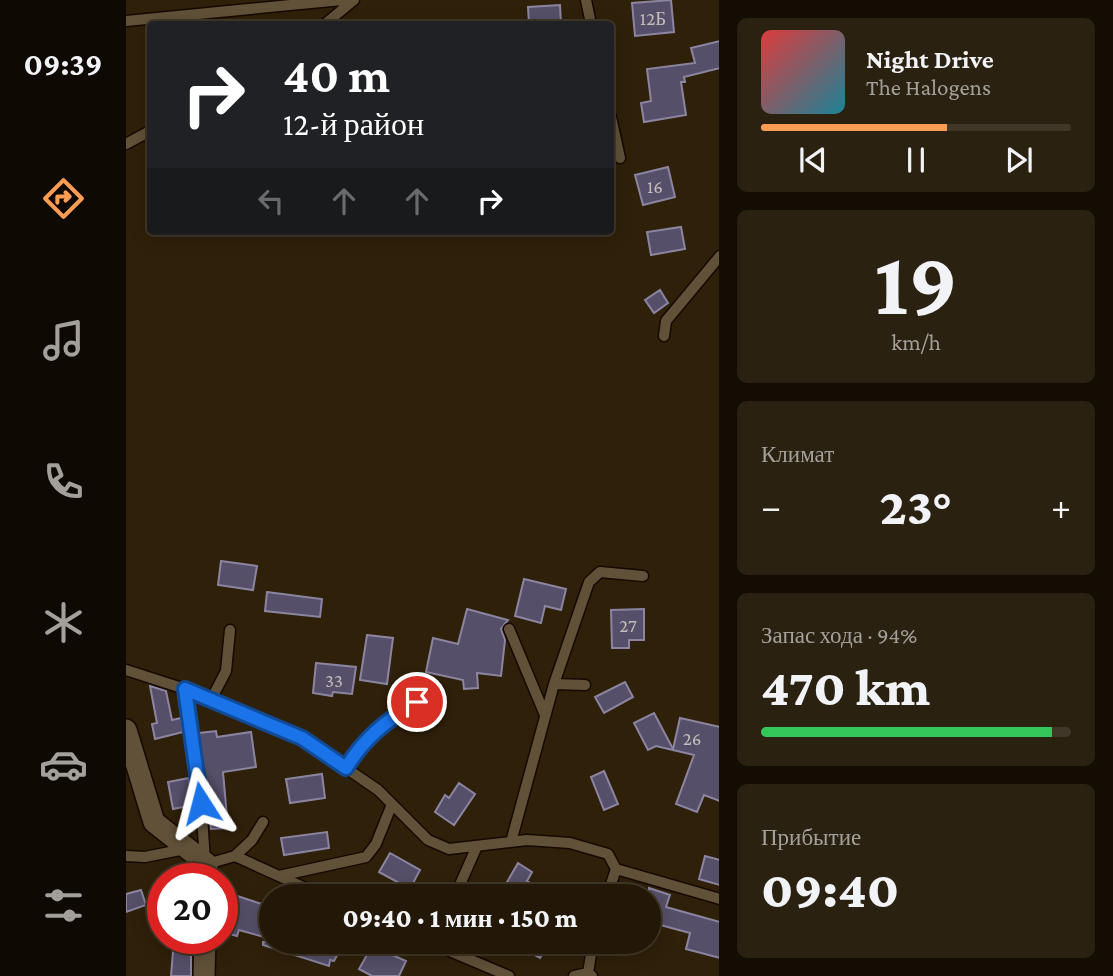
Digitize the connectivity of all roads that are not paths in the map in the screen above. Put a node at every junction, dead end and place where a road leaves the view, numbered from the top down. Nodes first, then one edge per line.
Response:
1 (342, 0) edge
2 (354, 0) edge
3 (586, 0) edge
4 (126, 21) edge
5 (329, 21) edge
6 (590, 21) edge
7 (614, 131) edge
8 (147, 133) edge
9 (126, 144) edge
10 (620, 158) dead end
11 (719, 256) edge
12 (664, 336) dead end
13 (643, 576) dead end
14 (509, 628) dead end
15 (230, 631) dead end
16 (126, 670) edge
17 (554, 684) junction
18 (585, 685) dead end
19 (185, 689) junction
20 (211, 699) junction
21 (417, 702) dead end
22 (545, 715) junction
23 (126, 730) edge
24 (346, 768) junction
25 (392, 804) junction
26 (263, 822) dead end
27 (511, 842) junction
28 (477, 846) junction
29 (188, 849) junction
30 (126, 856) edge
31 (235, 856) junction
32 (201, 863) edge
33 (206, 863) edge
34 (220, 863) edge
35 (616, 869) junction
36 (279, 876) junction
37 (297, 884) edge
38 (460, 884) edge
39 (611, 884) edge
40 (719, 899) edge
41 (205, 954) edge
42 (457, 954) edge
43 (592, 954) edge
44 (590, 974) edge
45 (204, 976) edge
46 (509, 976) edge
47 (574, 976) edge

1 - 4 lane
2 - 5 lane
3 - 6 lane
7 - 10 lane
8 - 9 lane
11 - 12 lane
13 - 17 lane
14 - 22 lane
15 - 20 lane
16 - 19 lane
17 - 18 lane
17 - 22 lane
19 - 20 lane
19 - 33 lane
20 - 24 lane
21 - 24 lane
22 - 27 lane
23 - 29 street
24 - 25 lane
25 - 28 lane
25 - 36 lane
26 - 31 lane
27 - 28 lane
27 - 35 lane
28 - 38 lane
29 - 30 lane
29 - 32 street
31 - 34 lane
31 - 36 lane
35 - 39 lane
35 - 40 lane
36 - 37 lane
41 - 45 street
42 - 46 lane
43 - 44 lane
44 - 47 lane

